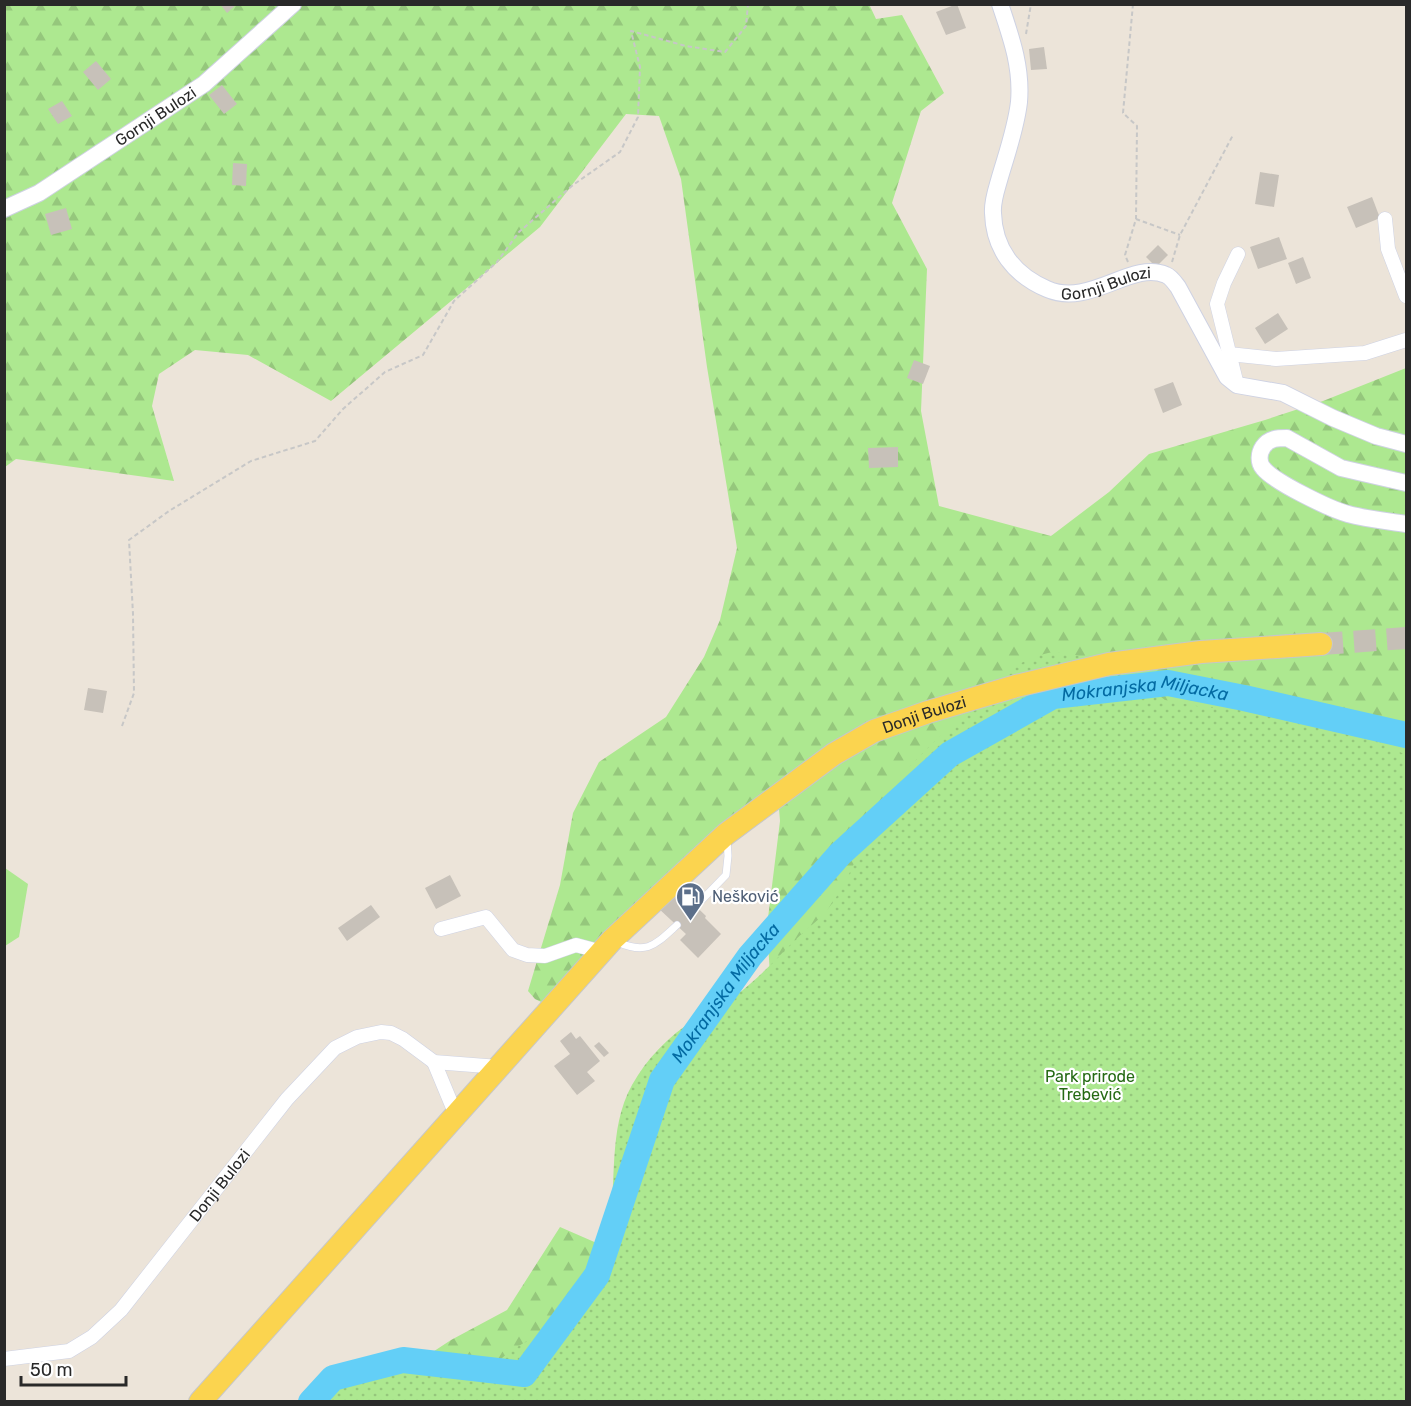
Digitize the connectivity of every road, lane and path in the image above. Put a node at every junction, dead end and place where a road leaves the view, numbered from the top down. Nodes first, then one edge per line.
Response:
1 (292, 4) edge
2 (748, 4) edge
3 (1000, 4) edge
4 (1133, 4) edge
5 (1233, 135) dead end
6 (4, 209) edge
7 (1136, 219) junction
8 (1385, 219) dead end
9 (1180, 235) junction
10 (1238, 254) dead end
11 (1134, 275) junction
12 (1168, 275) junction
13 (1407, 296) edge
14 (1407, 340) edge
15 (1228, 354) junction
16 (1237, 385) junction
17 (1407, 444) edge
18 (1407, 483) edge
19 (1407, 524) edge
20 (1321, 644) tunnel mouth
21 (123, 726) dead end
22 (726, 834) junction
23 (696, 906) dead end
24 (677, 926) dead end
25 (441, 929) dead end
26 (607, 946) junction
27 (434, 1062) junction
28 (499, 1067) junction
29 (456, 1115) junction
30 (4, 1359) edge
31 (200, 1401) edge

1 - 6 street, Gornji Bulozi
2 - 21 path
3 - 11 street, Gornji Bulozi
4 - 7 path
5 - 9 path
7 - 9 path
7 - 11 path
8 - 13 street
9 - 12 path
10 - 15 street
11 - 12 street, Gornji Bulozi
12 - 16 street, Gornji Bulozi
14 - 15 street
15 - 16 street
16 - 17 street
18 - 19 street
20 - 22 main road, Donji Bulozi
22 - 23 lane
22 - 26 main road, Donji Bulozi
24 - 26 lane
25 - 26 street
26 - 28 main road, Donji Bulozi
27 - 28 street
27 - 29 street
27 - 30 street, Donji Bulozi
28 - 29 main road, Donji Bulozi
29 - 31 main road, Donji Bulozi

